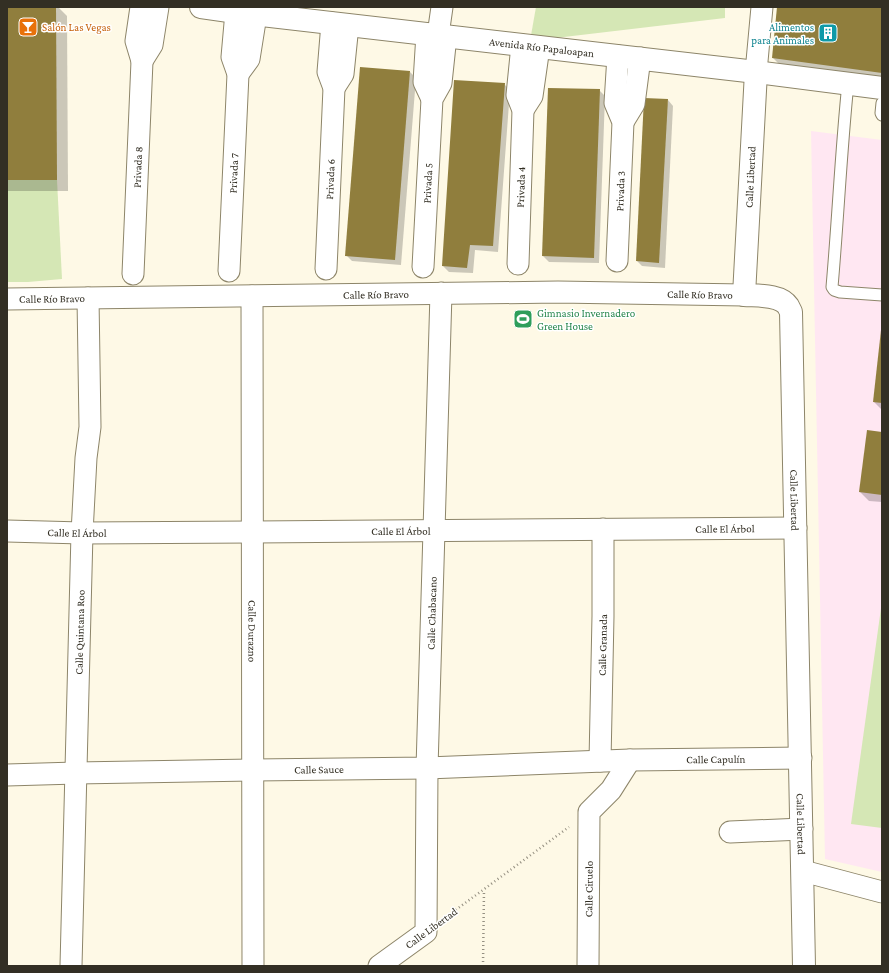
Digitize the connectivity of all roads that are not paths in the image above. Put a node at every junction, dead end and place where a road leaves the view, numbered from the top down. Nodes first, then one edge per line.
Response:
1 (141, 7) edge
2 (158, 7) edge
3 (201, 7) edge
4 (442, 7) edge
5 (762, 7) edge
6 (246, 13) junction
7 (340, 24) junction
8 (437, 35) junction
9 (530, 46) junction
10 (618, 56) junction
11 (640, 58) junction
12 (142, 61) junction
13 (756, 72) junction
14 (848, 83) junction
15 (882, 88) edge
16 (882, 103) edge
17 (882, 115) edge
18 (623, 122) junction
19 (617, 261) dead end
20 (518, 264) dead end
21 (423, 267) dead end
22 (326, 269) dead end
23 (229, 272) dead end
24 (133, 274) dead end
25 (441, 293) junction
26 (744, 295) junction
27 (882, 295) edge
28 (252, 296) junction
29 (88, 298) junction
30 (7, 299) edge
31 (796, 528) junction
32 (603, 529) junction
33 (7, 531) edge
34 (433, 531) junction
35 (252, 532) junction
36 (82, 533) junction
37 (801, 758) junction
38 (630, 760) junction
39 (600, 761) junction
40 (427, 768) junction
41 (252, 770) junction
42 (76, 772) junction
43 (7, 775) edge
44 (802, 829) junction
45 (730, 832) dead end
46 (803, 871) junction
47 (882, 892) edge
48 (426, 932) joint
49 (71, 966) edge
50 (253, 966) edge
51 (379, 966) edge
52 (588, 966) edge
53 (804, 966) edge

1 - 12 street, Privada 8
2 - 12 street, Privada 8
3 - 6 main road, Avenida Río Papaloapan
4 - 8 street, Privada 5
5 - 13 street
6 - 7 main road, Avenida Río Papaloapan
6 - 23 street, Privada 7
7 - 8 main road, Avenida Río Papaloapan
7 - 22 street, Privada 6
8 - 9 main road, Avenida Río Papaloapan
8 - 21 street, Privada 5
9 - 10 main road, Avenida Río Papaloapan
9 - 20 street, Privada 4
10 - 11 main road, Avenida Río Papaloapan
10 - 18 street, Privada 3
11 - 13 main road, Avenida Río Papaloapan
11 - 18 street, Privada 3
12 - 24 street, Privada 8
13 - 14 main road, Avenida Río Papaloapan
13 - 26 main road, Calle Libertad
14 - 15 main road, Avenida Río Papaloapan
14 - 27 lane
16 - 17 lane
18 - 19 street, Privada 3
25 - 26 street, Calle Río Bravo
25 - 28 street, Calle Río Bravo
25 - 34 street, Calle Chabacano
26 - 31 main road, Calle Libertad
28 - 29 street, Calle Río Bravo
28 - 35 street, Calle Durazno
29 - 30 street, Calle Río Bravo
29 - 36 street, Calle Quintana Roo
31 - 32 street, Calle El Árbol
31 - 37 main road, Calle Libertad
32 - 34 street, Calle El Árbol
32 - 39 street, Calle Granada
33 - 36 street, Calle El Árbol
34 - 35 street, Calle El Árbol
34 - 40 street, Calle Chabacano
35 - 36 street, Calle El Árbol
35 - 41 street, Calle Durazno
36 - 42 street, Calle Quintana Roo
37 - 38 street, Calle Capulín
37 - 44 main road, Calle Libertad
38 - 39 street, Calle Sauce
38 - 52 street, Calle Ciruelo
39 - 40 street, Calle Sauce
40 - 41 street, Calle Sauce
40 - 48 street, Calle Chabacano
41 - 42 street, Calle Sauce
41 - 50 street, Calle Durazno
42 - 43 street, Calle Sauce
42 - 49 street, Calle Quintana Roo
44 - 45 street
44 - 46 main road, Calle Libertad
46 - 47 street
46 - 53 main road, Calle Libertad
48 - 51 street, Calle Libertad

